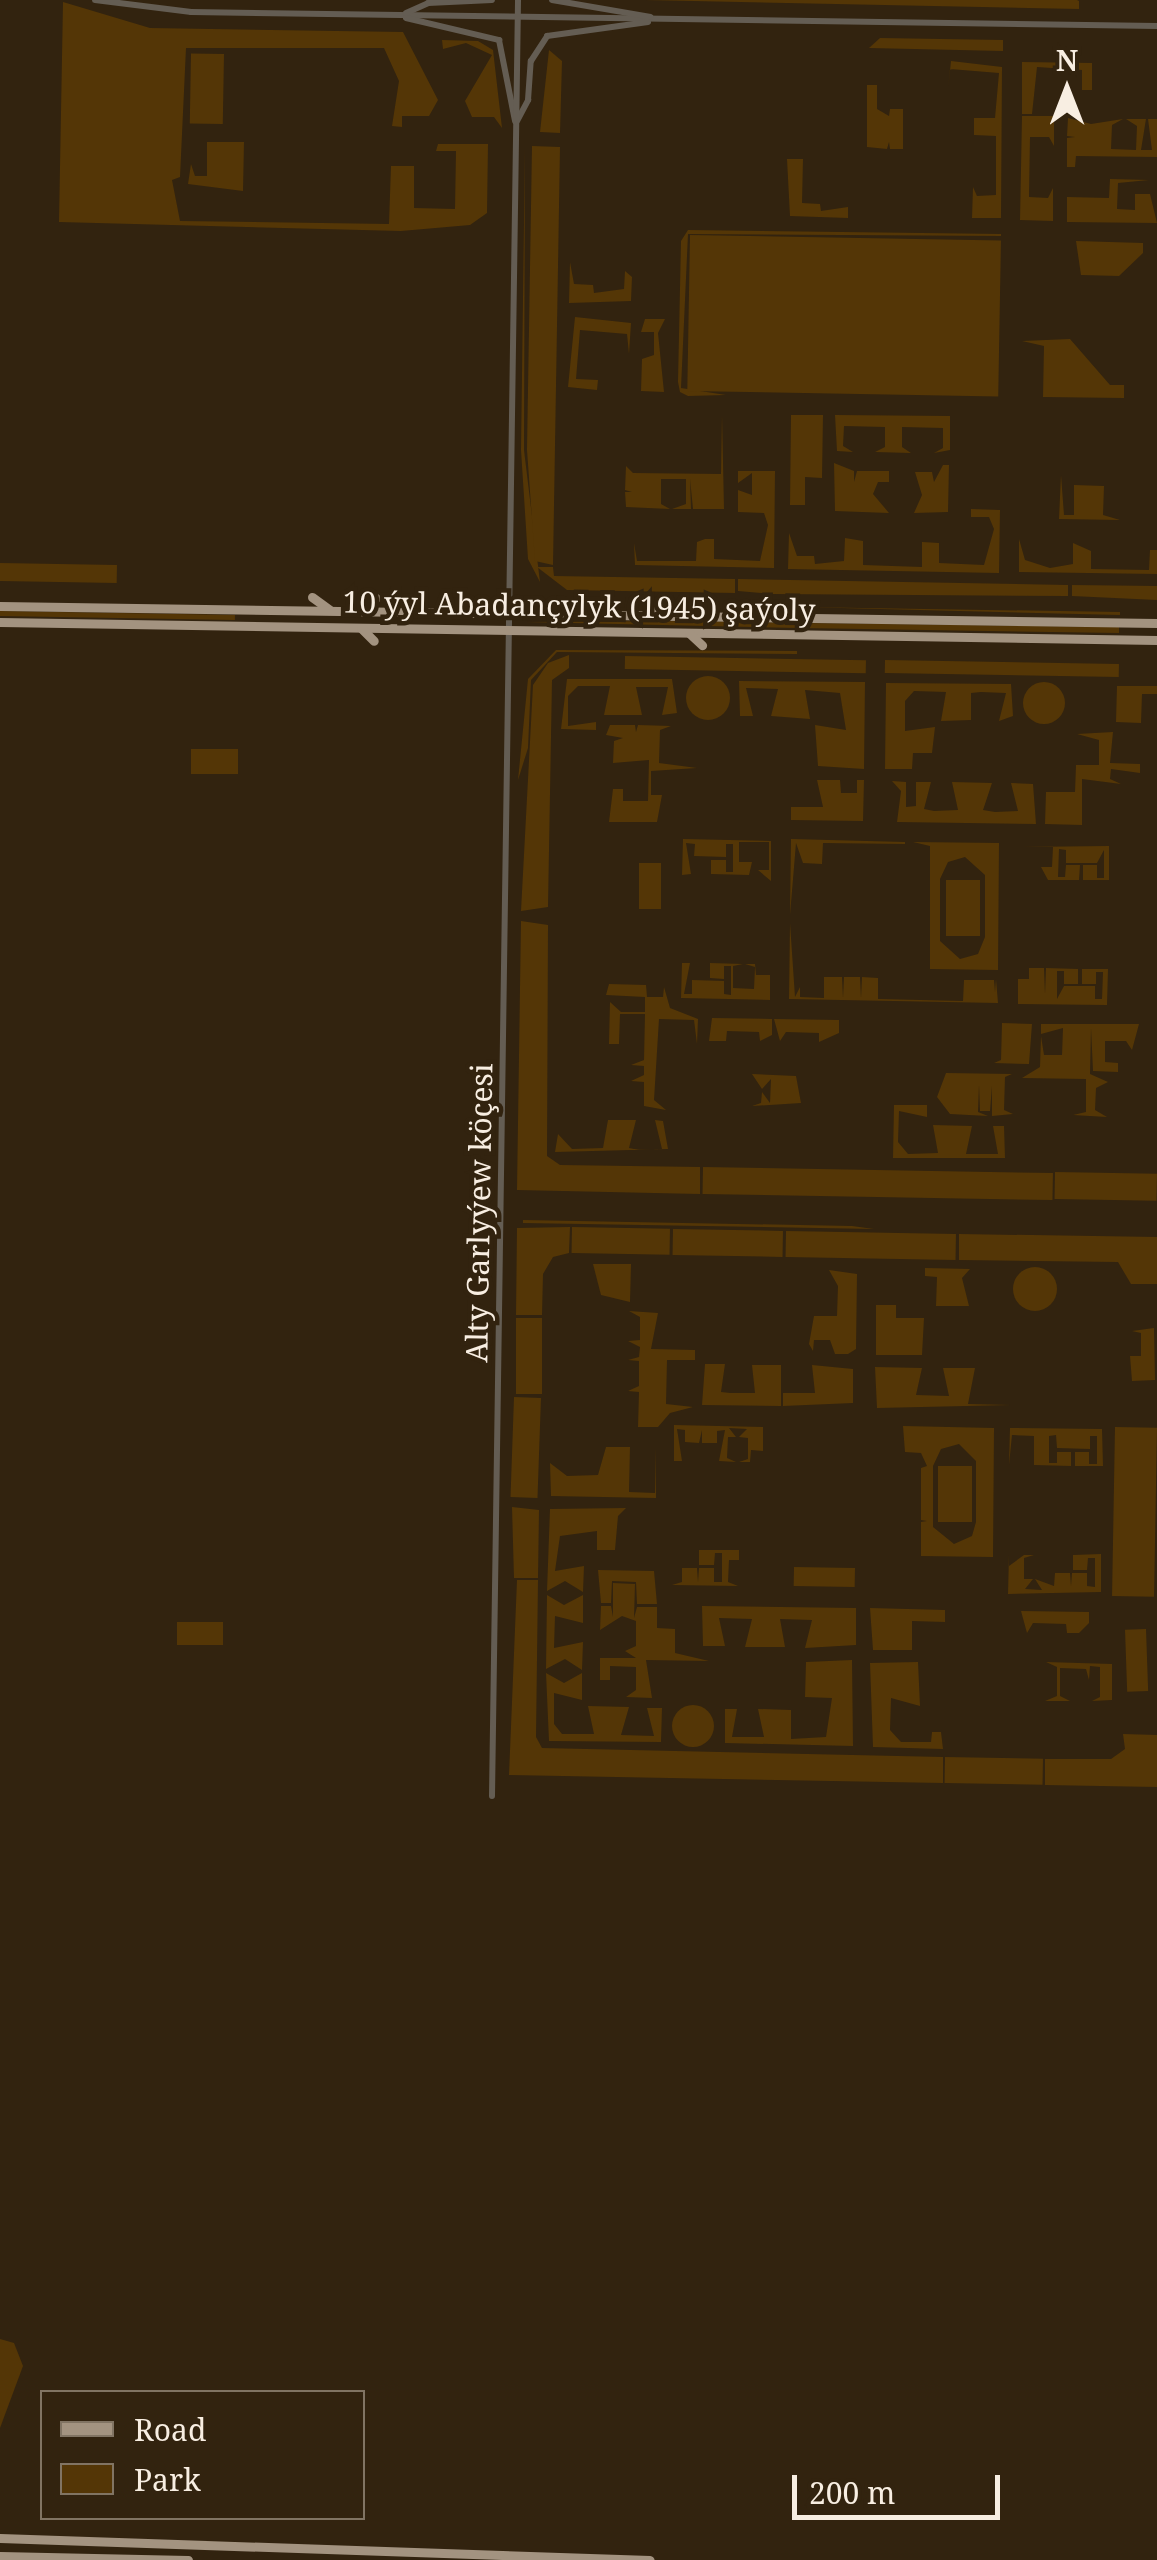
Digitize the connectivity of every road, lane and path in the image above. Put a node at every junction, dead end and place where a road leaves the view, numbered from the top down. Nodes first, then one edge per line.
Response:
1 (95, 0) edge
2 (492, 0) edge
3 (518, 0) edge
4 (552, 0) edge
5 (400, 15) junction
6 (518, 17) junction
7 (657, 19) junction
8 (1157, 26) edge
9 (516, 122) junction
10 (312, 597) dead end
11 (376, 598) dead end
12 (647, 602) dead end
13 (703, 602) dead end
14 (0, 606) edge
15 (332, 611) junction
16 (354, 611) junction
17 (509, 614) junction
18 (663, 616) junction
19 (685, 616) junction
20 (0, 622) edge
21 (1157, 623) edge
22 (327, 628) junction
23 (361, 628) junction
24 (509, 631) junction
25 (661, 633) junction
26 (689, 634) junction
27 (316, 640) dead end
28 (1157, 640) edge
29 (374, 642) dead end
30 (649, 644) dead end
31 (702, 645) dead end
32 (492, 1796) dead end
33 (0, 2538) edge
34 (0, 2556) edge
35 (188, 2560) edge
36 (650, 2560) edge

1 - 5 street
2 - 5 street
3 - 6 street
4 - 7 street
5 - 6 street
5 - 9 street
6 - 7 street
6 - 9 street
7 - 8 street
7 - 9 street
9 - 17 street, Alty Garlyýew köçesi
10 - 15 main road
11 - 16 main road
12 - 18 main road
13 - 19 main road
14 - 15 main road, 10 ýyl Abadançylyk (1945) şaýoly
15 - 16 main road, 10 ýyl Abadançylyk (1945) şaýoly
16 - 17 main road, 10 ýyl Abadançylyk (1945) şaýoly
17 - 18 main road, 10 ýyl Abadançylyk (1945) şaýoly
17 - 24 street, Alty Garlyýew köçesi
18 - 19 main road, 10 ýyl Abadançylyk (1945) şaýoly
19 - 21 main road, 10 ýyl Abadançylyk (1945) şaýoly
20 - 22 main road, 10 ýyl Abadançylyk (1945) şaýoly
22 - 23 main road, 10 ýyl Abadançylyk (1945) şaýoly
22 - 27 main road
23 - 24 main road, 10 ýyl Abadançylyk (1945) şaýoly
23 - 29 main road
24 - 25 main road, 10 ýyl Abadançylyk (1945) şaýoly
24 - 32 street, Alty Garlyýew köçesi
25 - 26 main road, 10 ýyl Abadançylyk (1945) şaýoly
25 - 30 main road
26 - 28 main road, 10 ýyl Abadançylyk (1945) şaýoly
26 - 31 main road
33 - 36 main road
34 - 35 main road

